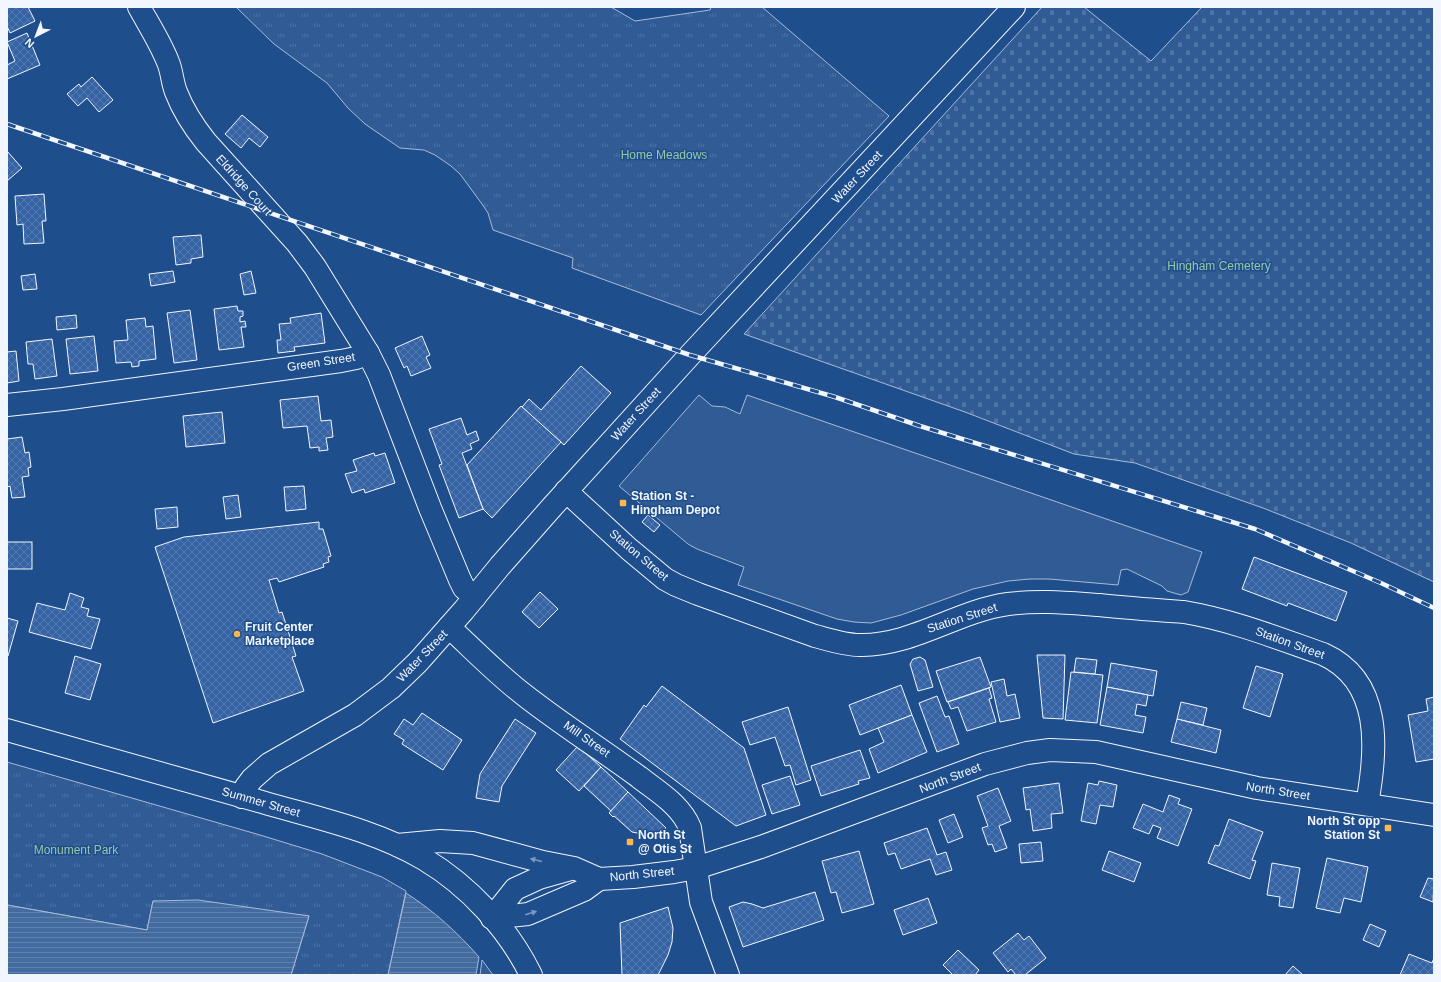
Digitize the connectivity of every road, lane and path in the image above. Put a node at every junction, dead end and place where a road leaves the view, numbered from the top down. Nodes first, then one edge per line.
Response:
1 (139, 7) edge
2 (1014, 7) edge
3 (368, 353) junction
4 (7, 405) edge
5 (566, 492) junction
6 (474, 598) junction
7 (449, 627) junction
8 (7, 730) edge
9 (242, 797) junction
10 (1367, 804) junction
11 (1434, 815) edge
12 (397, 845) junction
13 (574, 868) junction
14 (696, 868) junction
15 (599, 878) junction
16 (492, 918) junction
17 (531, 975) edge
18 (728, 975) edge

1 - 3 main road, Eldridge Court
2 - 5 main road, Water Street
3 - 4 main road, Green Street
3 - 6 main road, Green Street
5 - 6 main road, Water Street
5 - 10 main road, Station Street
6 - 7 main road, Water Street
7 - 9 main road, Water Street
7 - 14 main road, Mill Street
8 - 9 main road, Summer Street
9 - 12 main road, Summer Street
10 - 11 main road, North Street
10 - 14 main road, North Street
13 -> 12 main road, North Street
12 - 16 main road, Summer Street
13 - 15 main road, North Street
13 - 16 main road
14 - 15 main road, North Street
14 - 18 main road, Mill Street
16 -> 15 main road
16 - 17 main road, Summer Street

